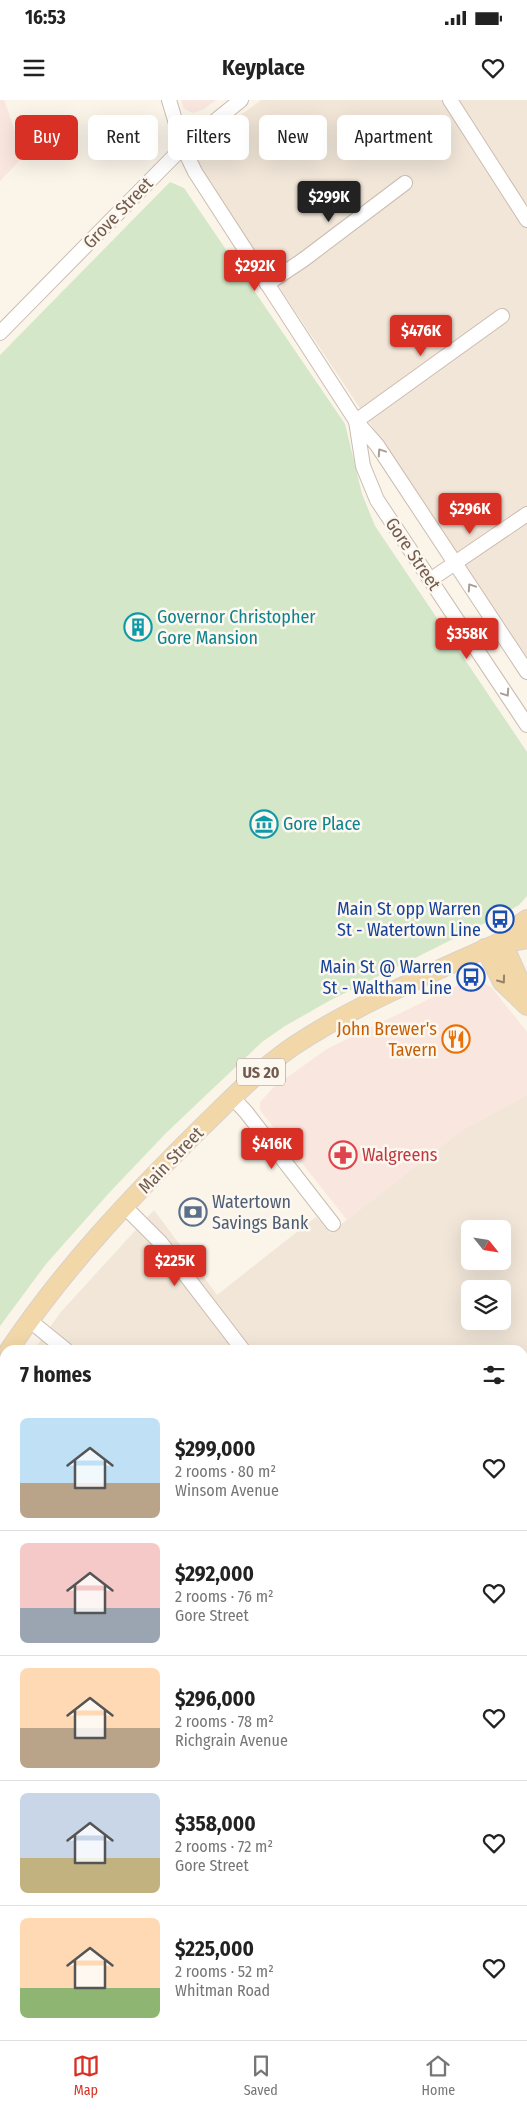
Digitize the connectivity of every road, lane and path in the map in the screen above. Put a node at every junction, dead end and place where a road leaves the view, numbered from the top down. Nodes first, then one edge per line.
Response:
1 (169, 100) edge
2 (241, 100) edge
3 (456, 102) edge
4 (173, 115) edge
5 (222, 115) edge
6 (170, 160) edge
7 (189, 160) edge
8 (405, 183) dead end
9 (527, 220) edge
10 (267, 284) junction
11 (502, 316) dead end
12 (0, 333) edge
13 (356, 421) junction
14 (527, 514) edge
15 (455, 563) junction
16 (430, 580) junction
17 (527, 672) edge
18 (527, 725) edge
19 (527, 919) edge
20 (527, 938) edge
21 (502, 941) junction
22 (485, 948) junction
23 (527, 997) edge
24 (527, 1006) edge
25 (233, 1098) junction
26 (125, 1207) junction
27 (333, 1224) dead end
28 (29, 1320) junction
29 (12, 1345) edge
30 (60, 1345) edge
31 (239, 1345) edge

1 - 4 street, Gore Street
2 - 5 street, Grove Street
3 - 9 street
6 - 12 street, Grove Street
7 - 10 street, Gore Street
8 - 10 street
10 - 13 street, Gore Street
11 - 13 street
15 -> 13 street, Gore Street
13 - 16 street, Gore Street
14 - 15 street
15 - 16 street
17 -> 15 street, Gore Street
16 -> 18 street, Gore Street
19 - 21 main road, Main Street / US 20
20 - 21 main road, Main Street / US 20
21 - 22 main road, Main Street / US 20
21 - 23 main road
22 -> 24 main road
22 - 25 main road, Main Street / US 20
25 - 26 main road, Main Street / US 20
25 - 27 street
26 - 28 main road, Main Street / US 20
26 - 31 street
28 - 29 main road, Main Street / US 20
28 - 30 street

